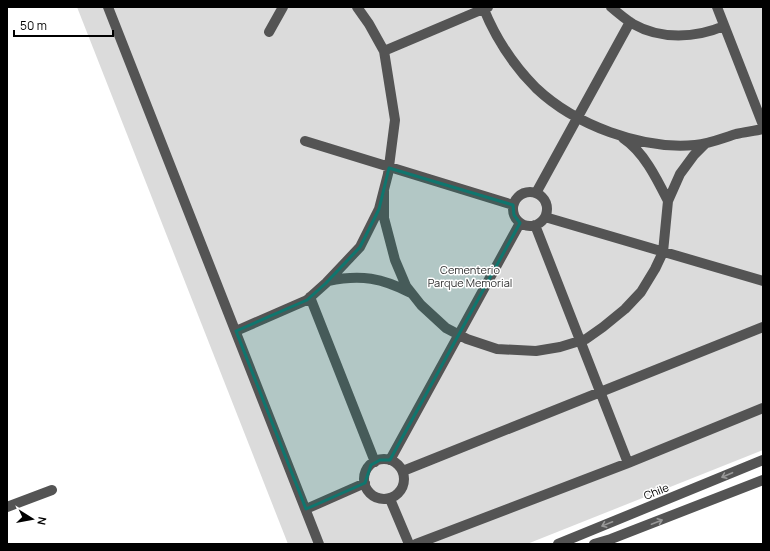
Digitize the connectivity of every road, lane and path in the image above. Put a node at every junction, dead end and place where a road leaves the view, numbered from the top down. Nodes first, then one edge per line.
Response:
1 (108, 7) edge
2 (283, 7) edge
3 (357, 7) edge
4 (610, 7) edge
5 (717, 7) edge
6 (485, 8) edge
7 (630, 22) junction
8 (724, 26) junction
9 (269, 32) dead end
10 (384, 51) junction
11 (578, 117) junction
12 (763, 125) edge
13 (763, 129) edge
14 (618, 135) junction
15 (305, 141) dead end
16 (705, 144) junction
17 (389, 168) junction
18 (384, 191) junction
19 (536, 193) junction
20 (668, 201) junction
21 (513, 205) junction
22 (545, 217) junction
23 (520, 223) junction
24 (535, 226) junction
25 (663, 252) junction
26 (328, 281) junction
27 (763, 281) edge
28 (412, 294) junction
29 (310, 297) junction
30 (763, 327) edge
31 (236, 331) junction
32 (459, 334) junction
33 (580, 341) junction
34 (600, 392) junction
35 (763, 408) edge
36 (390, 460) junction
37 (763, 460) edge
38 (375, 462) junction
39 (628, 463) junction
40 (403, 471) junction
41 (763, 480) edge
42 (365, 483) junction
43 (52, 490) dead end
44 (689, 491) junction
45 (390, 499) junction
46 (7, 506) edge
47 (696, 507) junction
48 (306, 509) junction
49 (319, 544) edge
50 (409, 544) edge
51 (416, 544) edge
52 (558, 544) edge
53 (594, 544) edge

1 - 31 street
2 - 9 street
3 - 10 street
4 - 7 street
5 - 8 street
6 - 10 street
6 - 11 street
7 - 8 street
7 - 11 street
8 - 12 street
10 - 17 street
11 - 14 street
11 - 19 street
13 - 16 street
14 - 16 street
14 - 20 street
15 - 17 street
16 - 20 street
17 - 18 street
17 - 21 street
18 - 26 street
18 - 28 street
19 - 21 street
19 - 22 street
20 - 25 street
21 - 23 street
22 - 24 street
22 - 25 street
23 - 24 street
23 - 32 street
24 - 33 street
25 - 27 street
25 - 33 street
26 - 28 street
26 - 29 street
28 - 32 street
29 - 31 street
29 - 38 street
30 - 34 street
31 - 48 street
32 - 33 street
32 - 36 street
33 - 34 street
34 - 39 street
34 - 40 street
35 - 39 street
36 - 38 street
36 - 40 street
37 -> 44 street, Chile
38 - 42 street
39 - 51 street
40 - 45 street
41 - 47 street
42 - 45 street
42 - 48 street
43 - 46 street
44 - 47 street
44 -> 52 street, Chile
45 - 50 street
53 -> 47 street
48 - 49 street

